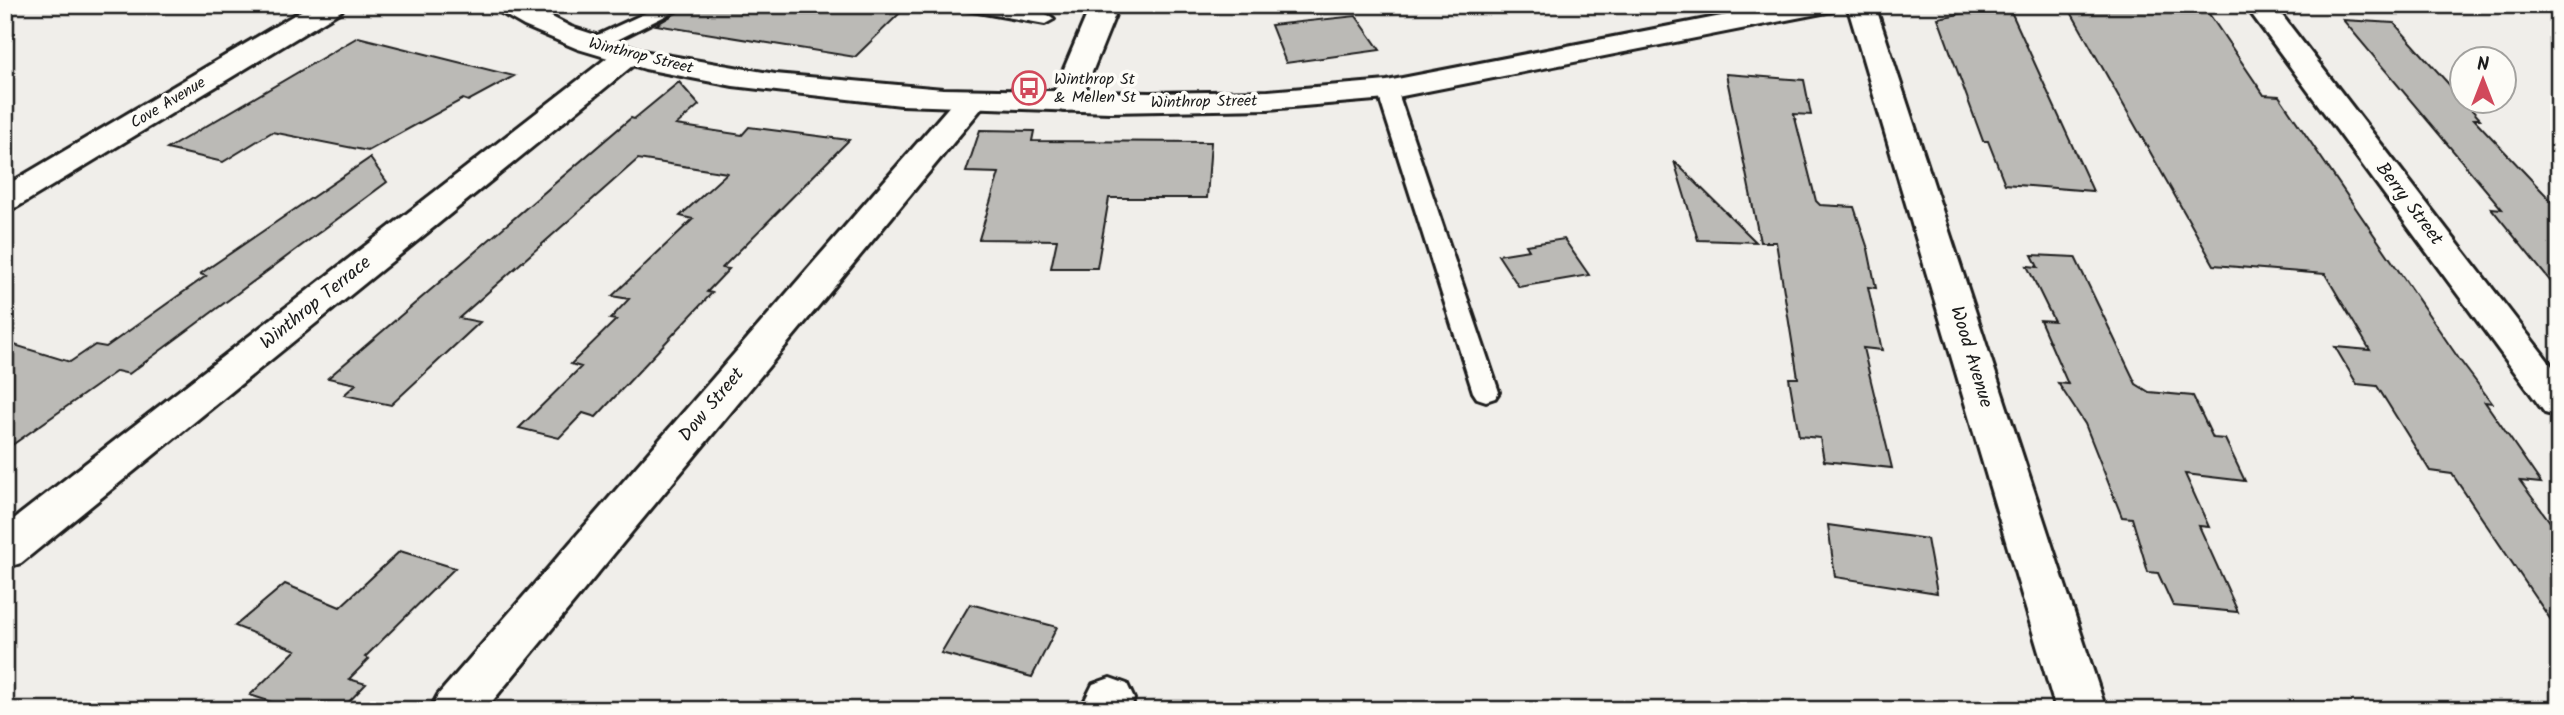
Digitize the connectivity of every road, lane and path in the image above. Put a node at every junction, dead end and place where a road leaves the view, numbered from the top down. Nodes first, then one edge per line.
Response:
1 (331, 5) edge
2 (508, 5) edge
3 (678, 5) edge
4 (967, 5) edge
5 (1105, 5) edge
6 (1822, 5) edge
7 (1861, 5) edge
8 (2259, 5) edge
9 (1045, 19) dead end
10 (592, 45) junction
11 (627, 56) junction
12 (1387, 90) junction
13 (970, 102) junction
14 (1065, 102) junction
15 (5, 200) edge
16 (1486, 392) dead end
17 (2559, 403) edge
18 (5, 551) edge
19 (455, 710) edge
20 (2081, 710) edge

1 - 15 street, Cove Avenue
2 - 10 street, Winthrop Street
3 - 10 lane
4 - 9 lane
5 - 14 street
6 - 12 street, Winthrop Street
7 - 20 street, Wood Avenue
8 - 17 street, Berry Street
10 - 11 street, Winthrop Street
11 - 13 street, Winthrop Street
11 - 18 street, Winthrop Terrace
12 - 14 street, Winthrop Street
12 - 16 lane
13 - 14 street, Winthrop Street
13 - 19 street, Dow Street

